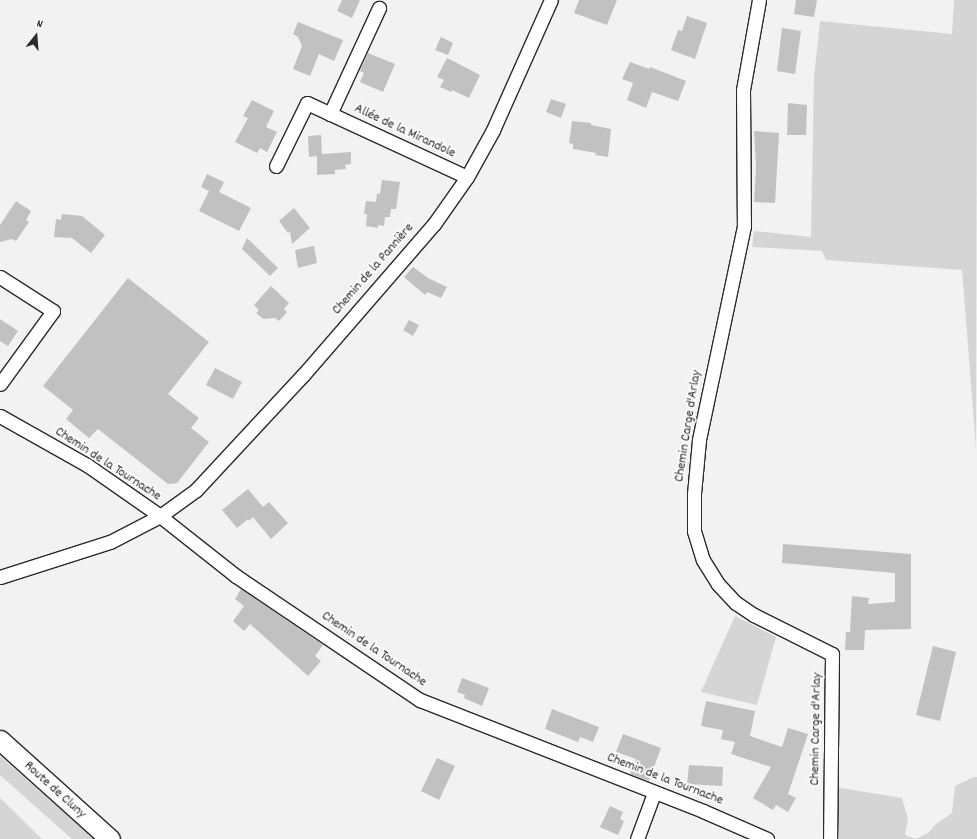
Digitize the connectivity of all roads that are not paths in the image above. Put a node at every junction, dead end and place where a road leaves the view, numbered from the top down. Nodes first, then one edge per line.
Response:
1 (551, 0) edge
2 (759, 0) edge
3 (379, 8) dead end
4 (330, 114) junction
5 (276, 166) dead end
6 (467, 177) junction
7 (0, 277) edge
8 (0, 384) edge
9 (0, 416) edge
10 (160, 516) junction
11 (0, 577) edge
12 (0, 740) edge
13 (654, 793) junction
14 (110, 839) edge
15 (637, 839) edge
16 (767, 839) edge
17 (830, 839) edge

1 - 6 street, Chemin de la Pannière
2 - 17 street, Chemin Carge d'Arlay
3 - 4 street, Allée de la Mirandole
4 - 5 street, Allée de la Mirandole
4 - 6 street, Allée de la Mirandole
6 - 10 street, Chemin de la Pannière
7 - 8 street
9 - 10 street, Chemin de la Tournache
10 - 11 street, Chemin de la Pannière
10 - 13 street, Chemin de la Tournache
12 - 14 main road, Route de Cluny
13 - 15 street
13 - 16 street, Chemin de la Tournache

